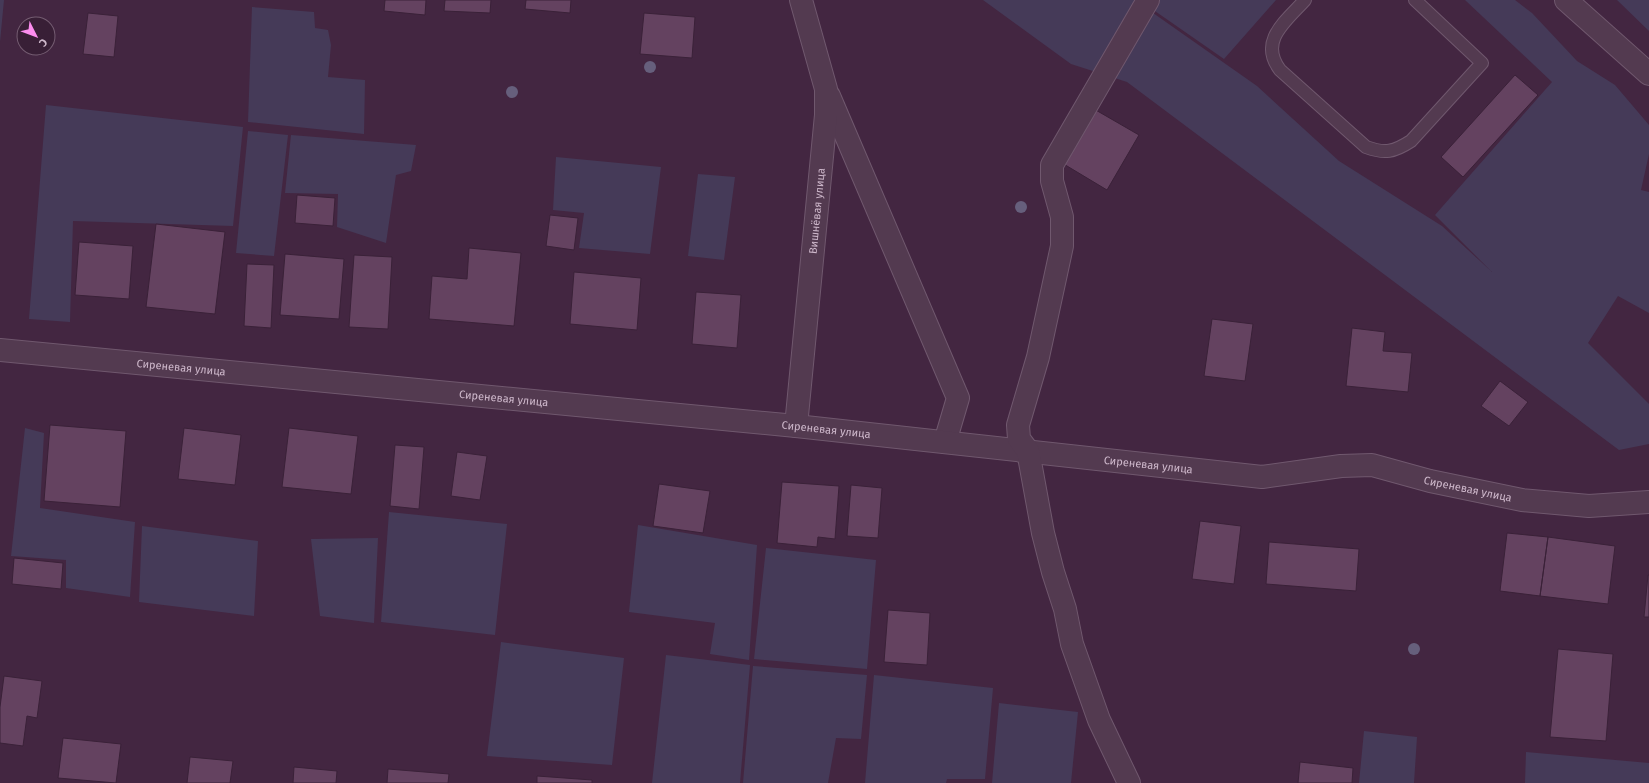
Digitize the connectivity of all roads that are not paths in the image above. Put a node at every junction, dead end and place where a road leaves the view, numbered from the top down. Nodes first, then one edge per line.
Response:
1 (801, 0) edge
2 (1148, 0) edge
3 (1305, 0) edge
4 (1415, 0) edge
5 (1566, 0) edge
6 (1649, 74) edge
7 (826, 89) junction
8 (0, 350) edge
9 (796, 426) junction
10 (945, 442) junction
11 (1028, 451) junction
12 (1649, 502) edge
13 (1129, 783) edge

1 - 7 street, Вишнёвая улица
2 - 11 street
3 - 4 lane
5 - 6 street
7 - 9 street, Вишнёвая улица
7 - 10 street
8 - 9 street, Сиреневая улица
9 - 10 street, Сиреневая улица
10 - 11 street, Сиреневая улица
11 - 12 street, Сиреневая улица
11 - 13 street

